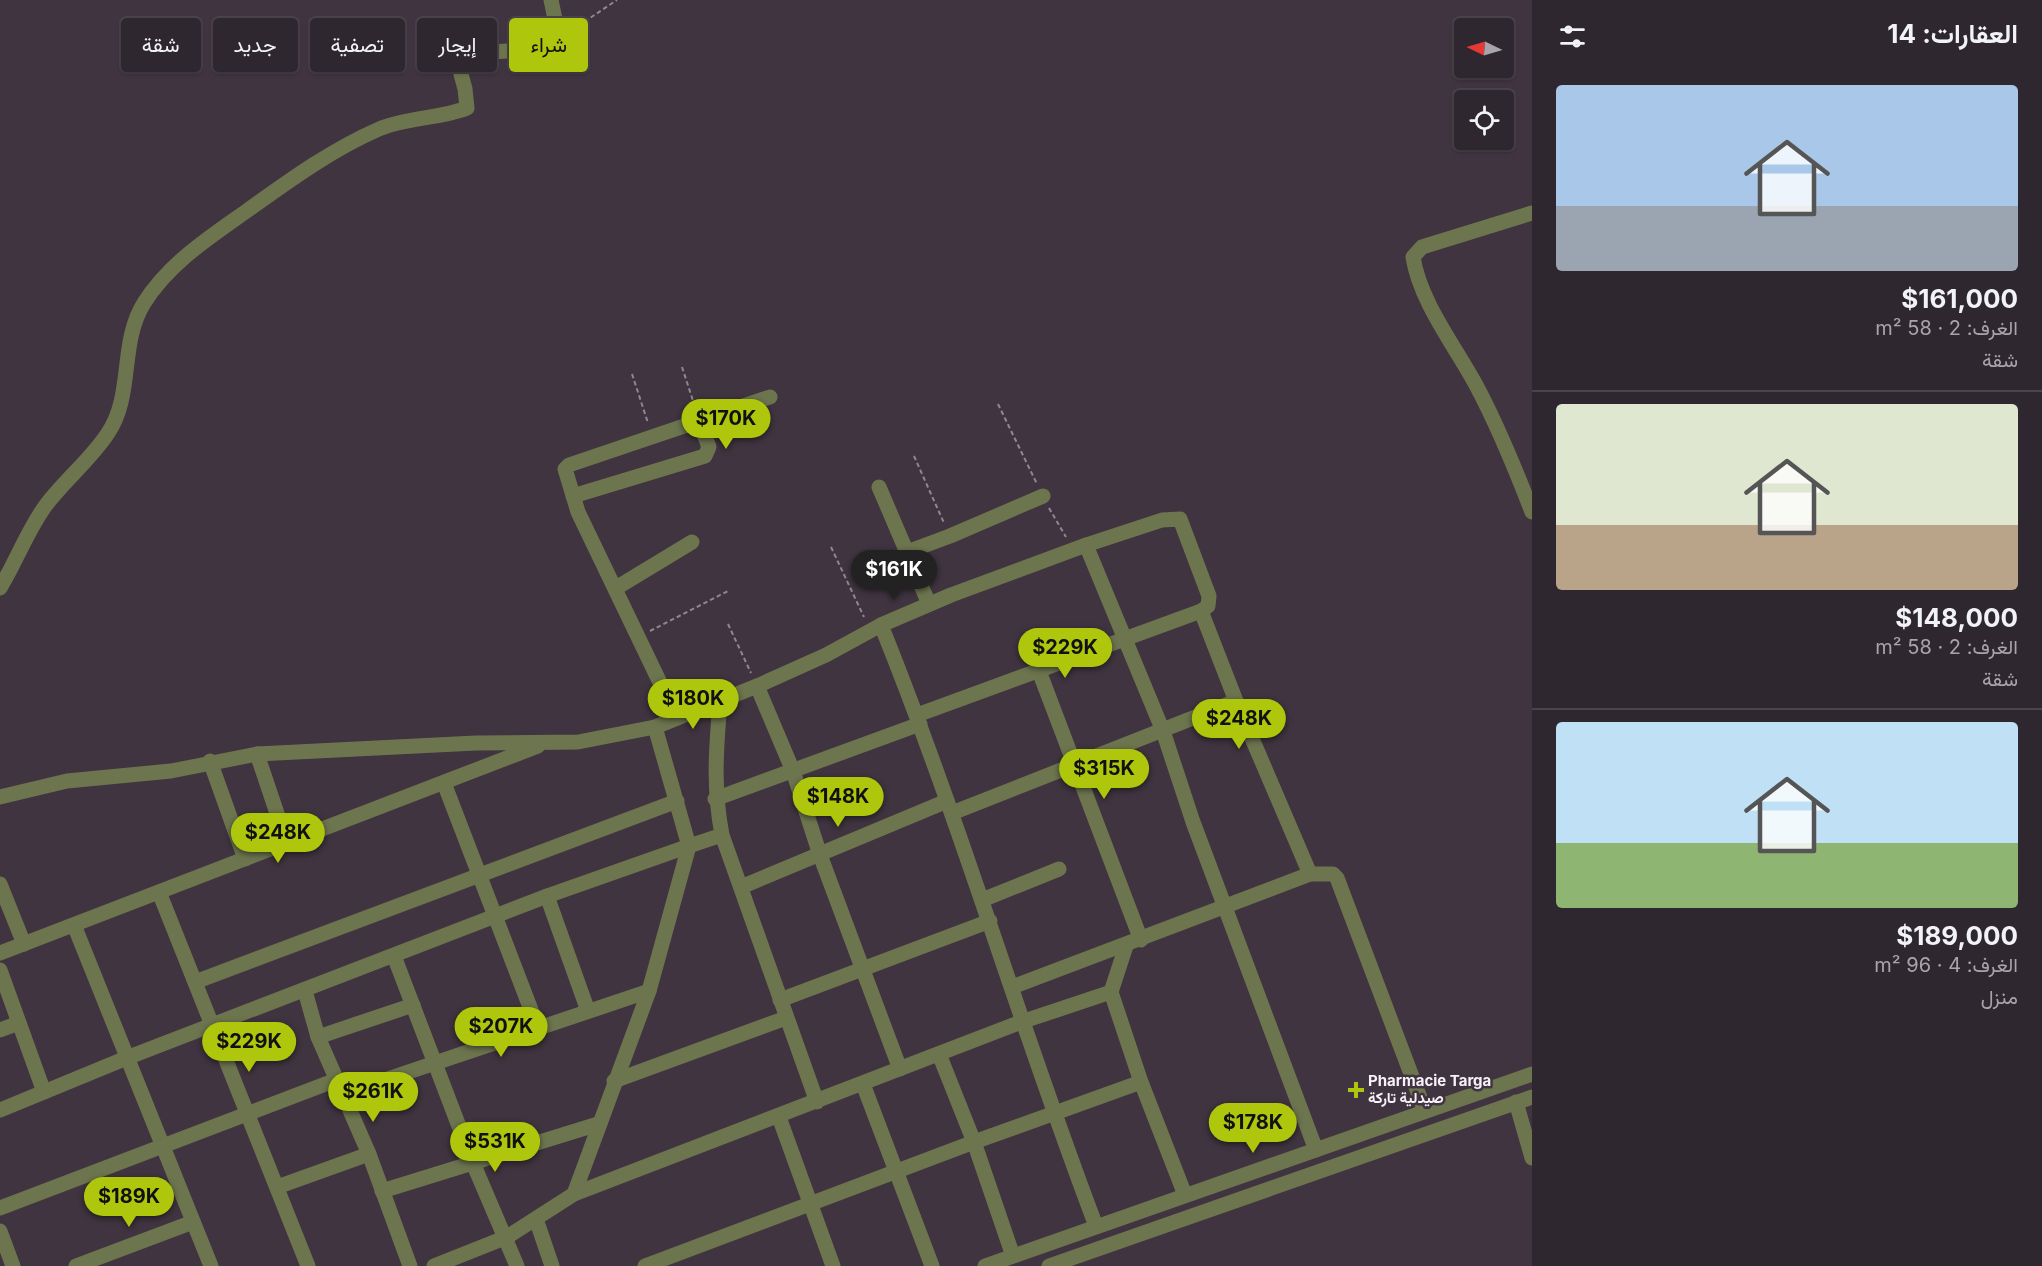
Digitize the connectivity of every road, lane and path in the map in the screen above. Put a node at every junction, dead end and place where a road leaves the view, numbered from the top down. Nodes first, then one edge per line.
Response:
1 (551, 0) edge
2 (617, 0) edge
3 (555, 18) edge
4 (588, 19) edge
5 (509, 51) edge
6 (1532, 213) edge
7 (682, 367) dead end
8 (632, 374) dead end
9 (770, 397) dead end
10 (998, 404) dead end
11 (699, 422) junction
12 (653, 437) junction
13 (914, 456) dead end
14 (879, 487) dead end
15 (573, 496) junction
16 (1043, 496) junction
17 (1532, 512) edge
18 (950, 536) junction
19 (692, 542) dead end
20 (831, 547) dead end
21 (1080, 547) junction
22 (907, 552) junction
23 (0, 588) edge
24 (616, 588) junction
25 (728, 591) dead end
26 (929, 604) junction
27 (1201, 611) junction
28 (728, 624) dead end
29 (876, 628) junction
30 (640, 636) junction
31 (1123, 639) junction
32 (1039, 671) junction
33 (757, 686) junction
34 (720, 702) junction
35 (1236, 702) junction
36 (677, 718) junction
37 (919, 719) junction
38 (655, 727) junction
39 (1163, 731) junction
40 (544, 744) junction
41 (256, 754) junction
42 (210, 761) junction
43 (1073, 766) junction
44 (793, 771) junction
45 (444, 783) junction
46 (0, 797) edge
47 (715, 799) junction
48 (677, 801) junction
49 (949, 807) junction
50 (722, 835) junction
51 (286, 843) junction
52 (690, 846) junction
53 (820, 855) junction
54 (245, 859) junction
55 (1059, 869) dead end
56 (480, 873) junction
57 (1310, 874) junction
58 (0, 884) edge
59 (741, 887) junction
60 (159, 892) junction
61 (547, 896) junction
62 (982, 900) junction
63 (1226, 907) junction
64 (497, 916) junction
65 (990, 921) junction
66 (74, 925) junction
67 (1141, 940) junction
68 (24, 944) junction
69 (1126, 946) junction
70 (0, 953) edge
71 (394, 956) junction
72 (862, 968) junction
73 (0, 970) edge
74 (195, 982) junction
75 (1012, 987) junction
76 (305, 991) junction
77 (649, 991) junction
78 (1111, 992) junction
79 (780, 1000) junction
80 (413, 1005) junction
81 (588, 1011) junction
82 (786, 1018) junction
83 (1021, 1022) junction
84 (19, 1023) junction
85 (214, 1025) junction
86 (538, 1028) junction
87 (0, 1030) edge
88 (318, 1037) junction
89 (939, 1054) junction
90 (129, 1057) junction
91 (435, 1063) junction
92 (900, 1069) junction
93 (1532, 1074) edge
94 (336, 1080) junction
95 (614, 1081) junction
96 (1141, 1082) junction
97 (863, 1084) junction
98 (44, 1092) junction
99 (343, 1094) junction
100 (1532, 1097) edge
101 (818, 1102) junction
102 (1516, 1102) junction
103 (0, 1110) edge
104 (1425, 1111) junction
105 (247, 1113) junction
106 (1053, 1114) junction
107 (779, 1117) junction
108 (598, 1124) junction
109 (974, 1142) junction
110 (163, 1146) junction
111 (1316, 1150) junction
112 (369, 1154) junction
113 (1532, 1158) edge
114 (473, 1163) junction
115 (896, 1173) junction
116 (277, 1187) junction
117 (382, 1191) junction
118 (574, 1194) junction
119 (1185, 1195) junction
120 (810, 1205) junction
121 (0, 1208) edge
122 (536, 1219) junction
123 (193, 1222) junction
124 (1096, 1226) junction
125 (0, 1231) edge
126 (507, 1237) junction
127 (1013, 1256) junction
128 (109, 1260) edge
129 (13, 1266) edge
130 (76, 1266) edge
131 (211, 1266) edge
132 (308, 1266) edge
133 (410, 1266) edge
134 (434, 1266) edge
135 (517, 1266) edge
136 (552, 1266) edge
137 (645, 1266) edge
138 (833, 1266) edge
139 (932, 1266) edge
140 (985, 1266) edge
141 (1049, 1266) edge

1 - 3 street
2 - 4 path
5 - 23 street
6 - 17 street
7 - 11 path
8 - 12 path
9 - 11 street
10 - 16 path
11 - 12 street
11 - 15 street
12 - 15 street
13 - 18 path
14 - 22 street
15 - 24 street
16 - 18 street
16 - 21 path
18 - 22 street
19 - 24 street
20 - 29 path
21 - 26 street
21 - 27 street
21 - 31 street
22 - 26 street
24 - 30 street
25 - 30 path
26 - 29 street
27 - 31 street
27 - 35 street
28 - 33 path
29 - 33 street
29 - 37 street
30 - 36 street
31 - 32 street
31 - 39 street
32 - 37 street
32 - 43 street
33 - 34 street
33 - 44 street
34 - 36 street
34 - 47 street
35 - 39 street
35 - 57 street
36 - 38 street
37 - 44 street
37 - 49 street
38 - 40 street
38 - 48 street
39 - 43 street
39 - 63 street
40 - 41 street
40 - 45 street
41 - 42 street
41 - 51 street
42 - 46 street
42 - 54 street
43 - 49 street
43 - 67 street
44 - 47 street
44 - 53 street
45 - 51 street
45 - 56 street
47 - 50 street
48 - 52 street
48 - 56 street
49 - 53 street
49 - 62 street
50 - 52 street
50 - 59 street
51 - 54 street
52 - 61 street
52 - 77 street
53 - 59 street
53 - 72 street
54 - 60 street
55 - 62 street
56 - 64 street
56 - 74 street
57 - 63 street
57 - 104 street
58 - 68 street
59 - 79 street
60 - 66 street
60 - 74 street
61 - 64 street
61 - 81 street
62 - 65 street
63 - 67 street
63 - 111 street
64 - 71 street
64 - 86 street
65 - 72 street
65 - 75 street
66 - 68 street
66 - 90 street
67 - 69 street
68 - 70 street
69 - 75 street
69 - 78 street
71 - 76 street
71 - 80 street
72 - 79 street
72 - 92 street
73 - 84 street
74 - 85 street
75 - 83 street
76 - 85 street
76 - 88 street
77 - 81 street
77 - 95 street
78 - 83 street
78 - 96 street
79 - 82 street
80 - 88 street
80 - 91 street
81 - 86 street
82 - 95 street
82 - 101 street
83 - 89 street
83 - 106 street
84 - 87 street
84 - 98 street
85 - 90 street
85 - 105 street
86 - 91 street
88 - 94 street
89 - 92 street
89 - 109 street
90 - 98 street
90 - 110 street
91 - 99 street
91 - 114 street
92 - 97 street
93 - 104 street
94 - 99 street
94 - 105 street
95 - 108 street
96 - 106 street
96 - 119 street
97 - 101 street
97 - 115 street
98 - 103 street
99 - 112 street
100 - 102 street
101 - 107 street
102 - 113 street
102 - 141 street
104 - 111 street
105 - 110 street
105 - 116 street
106 - 109 street
106 - 124 street
107 - 118 street
107 - 120 street
108 - 114 street
108 - 118 street
109 - 115 street
109 - 127 street
110 - 121 street
110 - 123 street
111 - 119 street
112 - 116 street
112 - 117 street
114 - 117 street
114 - 126 street
115 - 120 street
115 - 139 street
116 - 132 street
117 - 133 street
118 - 122 street
119 - 124 street
120 - 137 street
120 - 138 street
122 - 126 street
122 - 136 street
123 - 128 street
123 - 131 street
124 - 127 street
125 - 129 street
126 - 134 street
126 - 135 street
127 - 140 street
128 - 130 street

